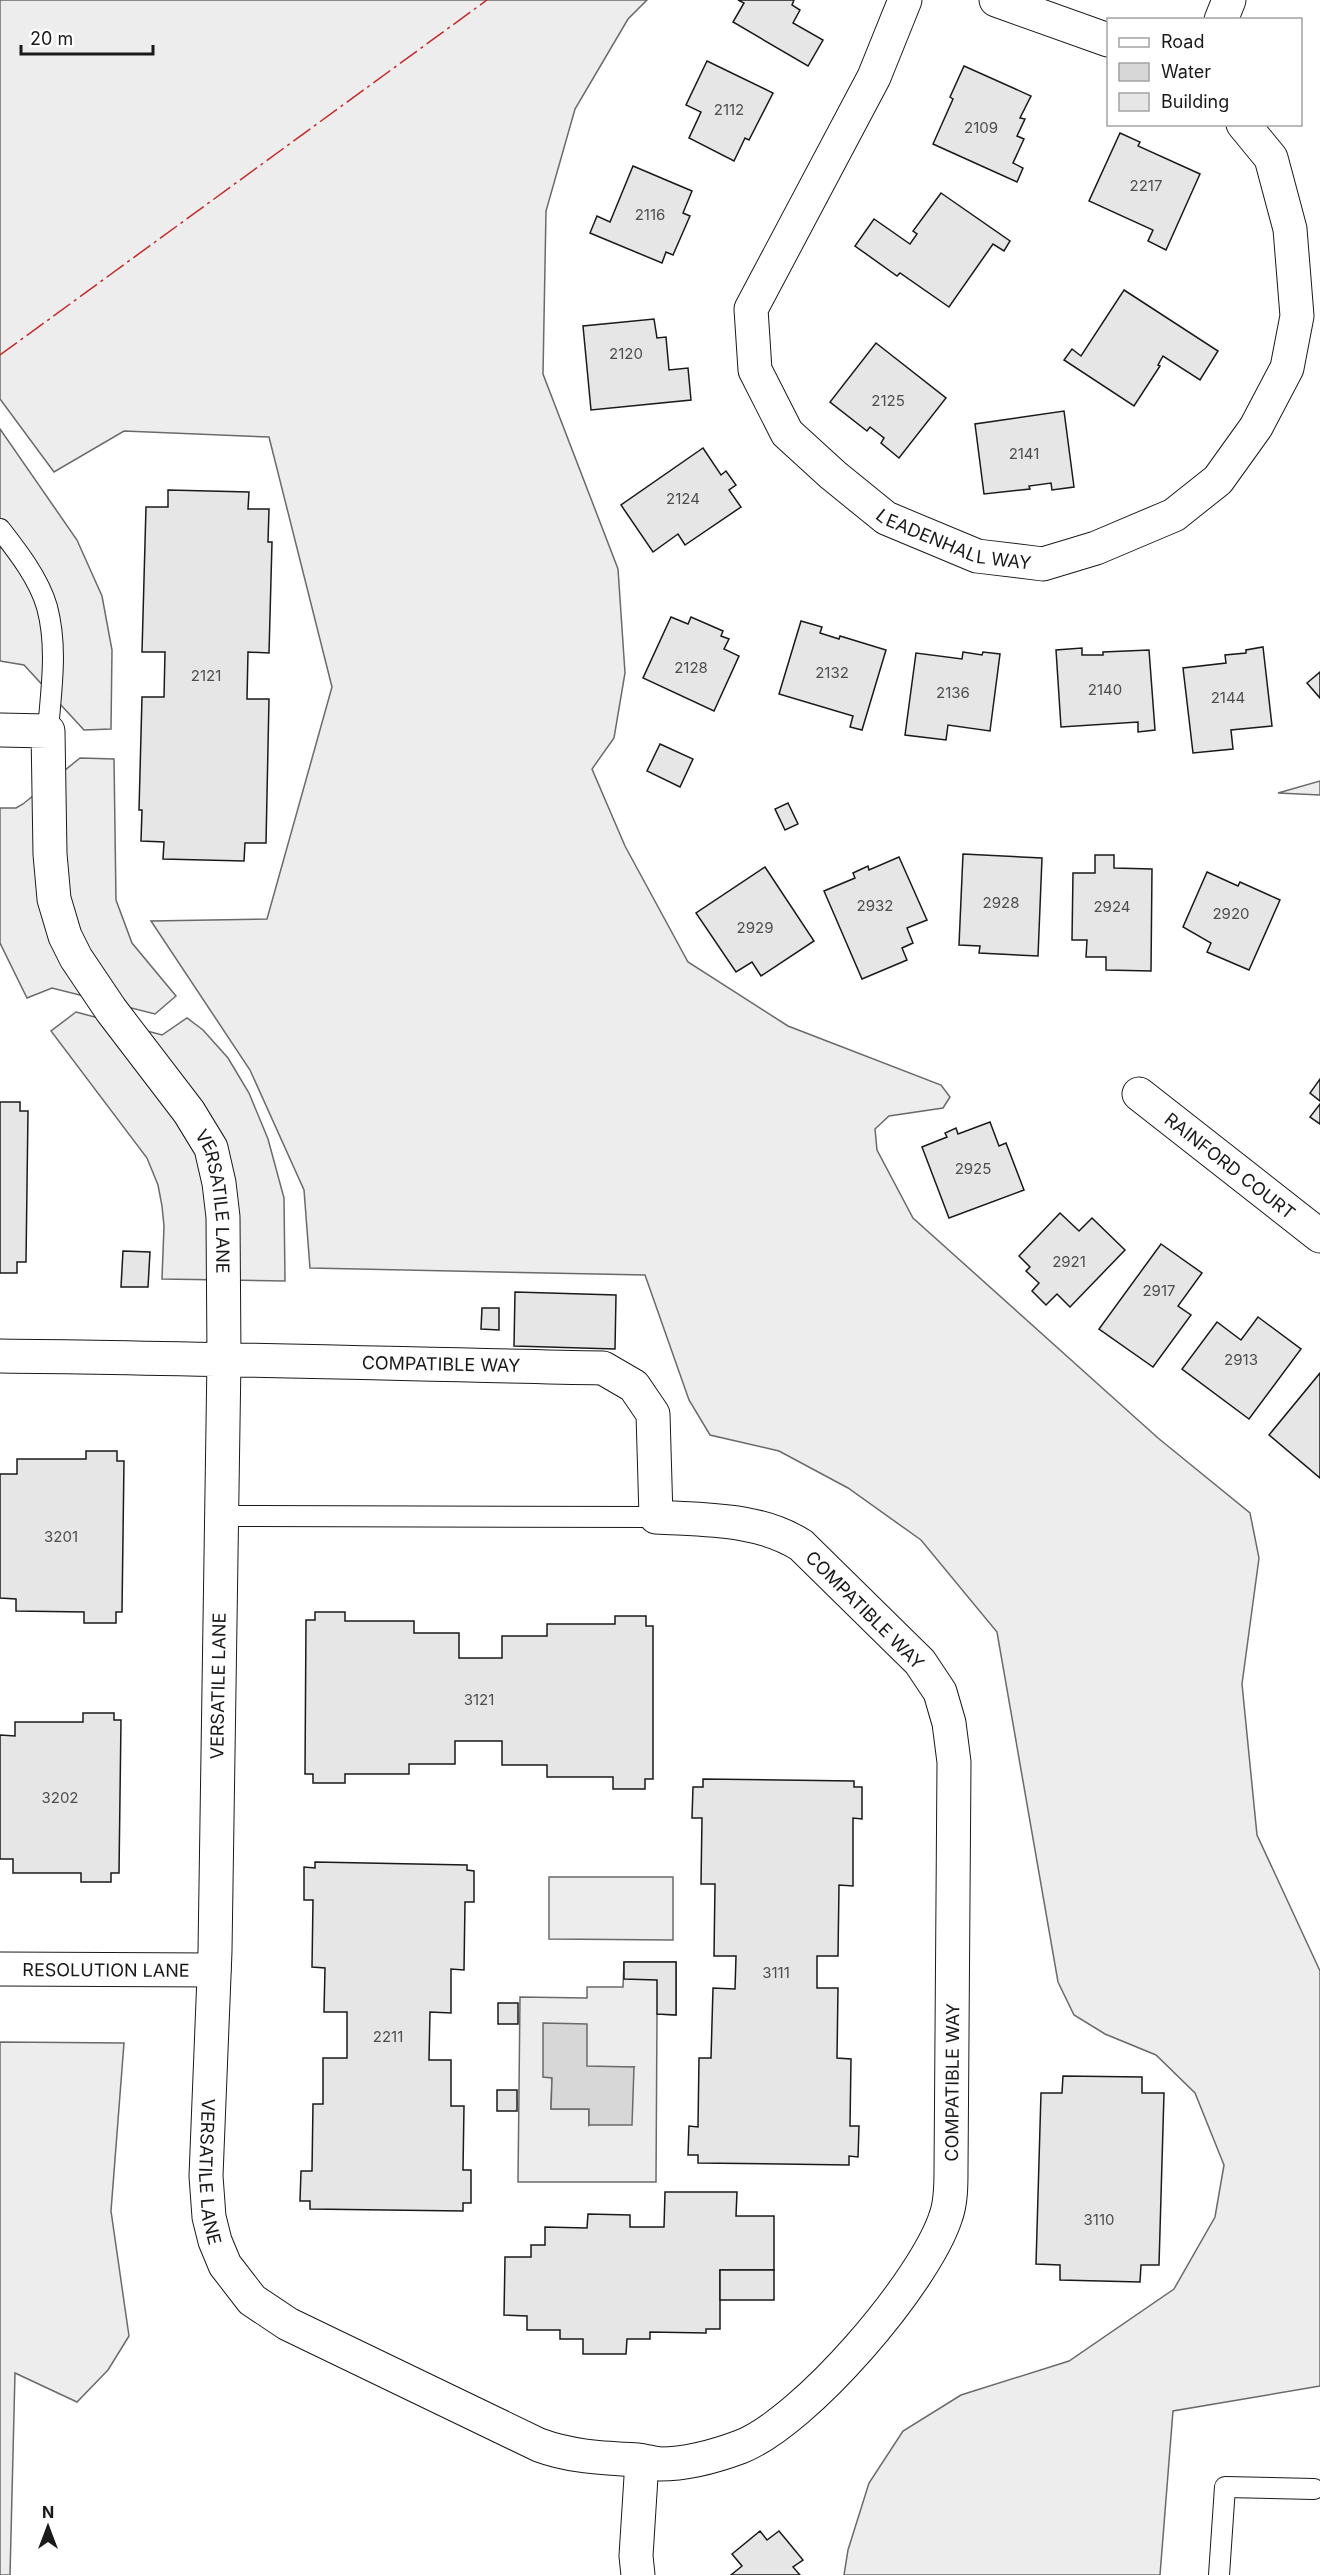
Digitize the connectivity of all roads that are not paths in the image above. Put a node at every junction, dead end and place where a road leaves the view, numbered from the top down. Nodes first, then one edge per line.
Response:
1 (905, 0) edge
2 (996, 0) edge
3 (1230, 0) edge
4 (1222, 18) edge
5 (1107, 40) edge
6 (1245, 126) edge
7 (0, 529) edge
8 (0, 730) edge
9 (48, 731) junction
10 (1139, 1094) dead end
11 (1320, 1236) edge
12 (0, 1356) edge
13 (224, 1359) junction
14 (221, 1516) junction
15 (656, 1517) junction
16 (0, 1968) edge
17 (214, 1970) junction
18 (642, 2461) junction
19 (1314, 2489) dead end
20 (638, 2575) edge
21 (1219, 2575) edge

1 - 6 street, LEADENHALL WAY
2 - 5 street
3 - 4 street
7 - 9 lane
8 - 9 street
9 - 13 street, VERSATILE LANE
10 - 11 street, RAINFORD COURT
12 - 13 street, COMPATIBLE WAY
13 - 14 street, VERSATILE LANE
13 - 15 street, COMPATIBLE WAY
14 - 15 lane
14 - 17 street, VERSATILE LANE
15 - 18 street, COMPATIBLE WAY
16 - 17 street, RESOLUTION LANE
17 - 18 street, VERSATILE LANE
18 - 20 street
19 - 21 lane

